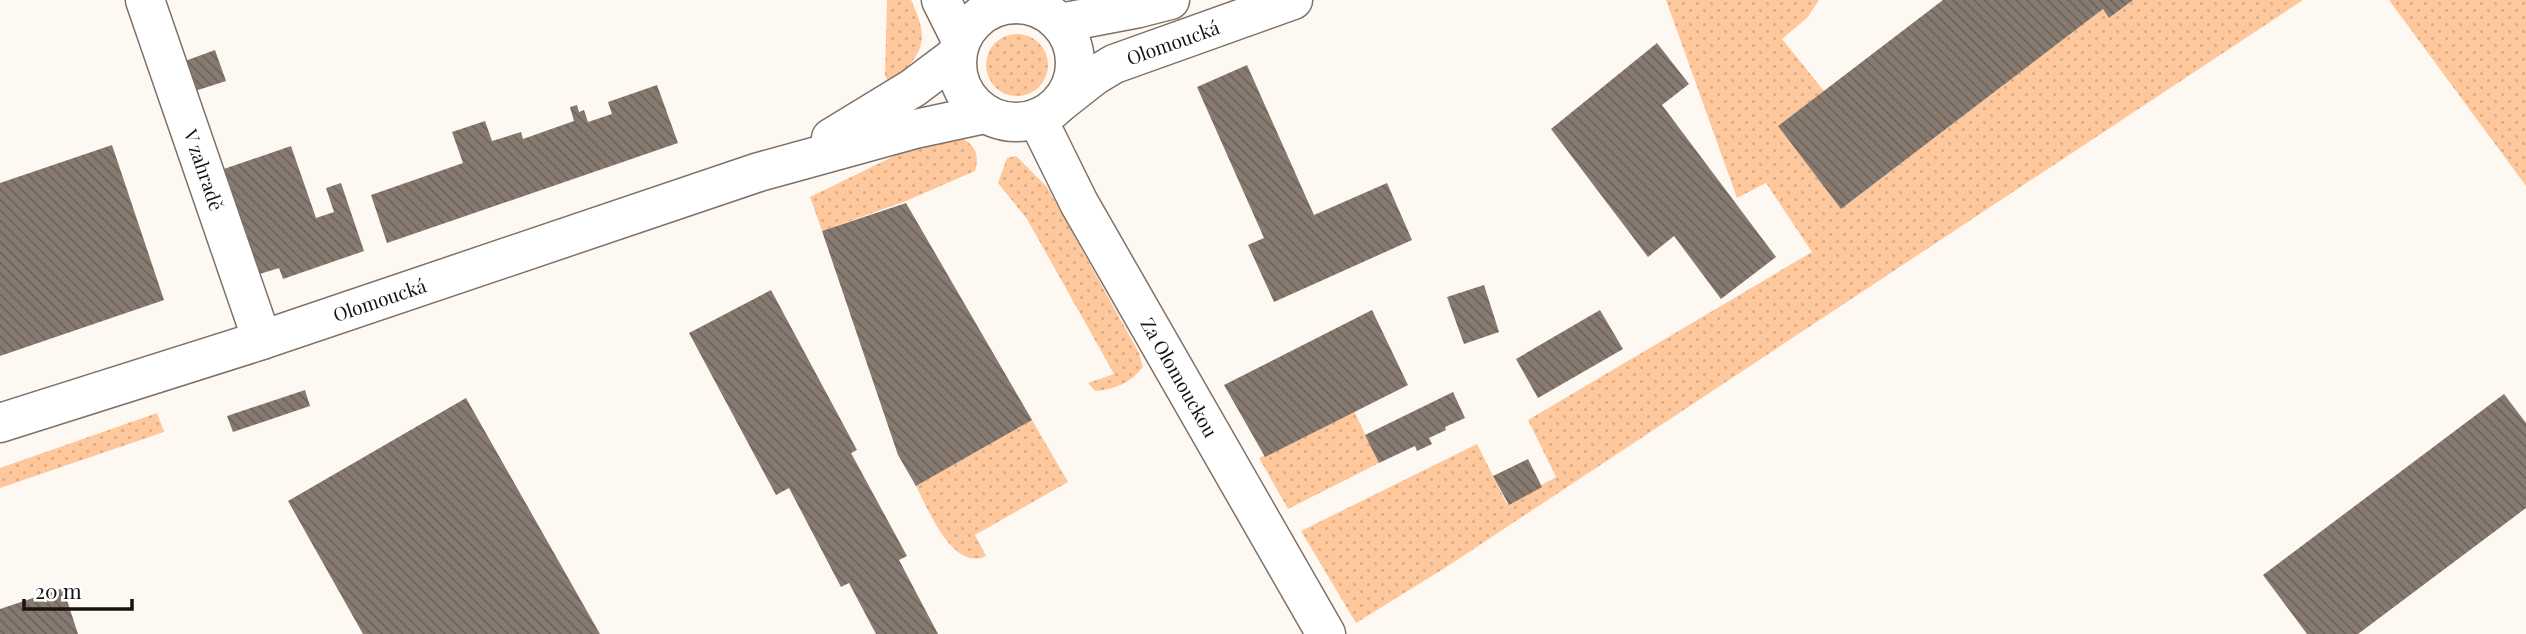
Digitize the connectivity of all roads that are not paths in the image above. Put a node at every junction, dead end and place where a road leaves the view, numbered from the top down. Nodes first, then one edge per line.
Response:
1 (145, 0) edge
2 (941, 0) edge
3 (1170, 0) edge
4 (1293, 0) edge
5 (1011, 2) edge
6 (1058, 14) edge
7 (959, 47) junction
8 (1049, 110) junction
9 (985, 114) junction
10 (759, 172) junction
11 (261, 340) junction
12 (0, 423) edge
13 (1326, 634) edge

1 - 11 street, V zahradě
2 - 7 street
3 - 6 street
4 - 8 street, Olomoucká
5 - 6 street, Olomoucká
5 - 7 street, Olomoucká
6 - 8 street
7 - 9 street
7 - 10 street, Olomoucká
8 - 9 street, Olomoucká
8 - 13 street, Za Olomouckou
9 - 10 street, Olomoucká
10 - 11 street, Olomoucká
11 - 12 street, Olomoucká

